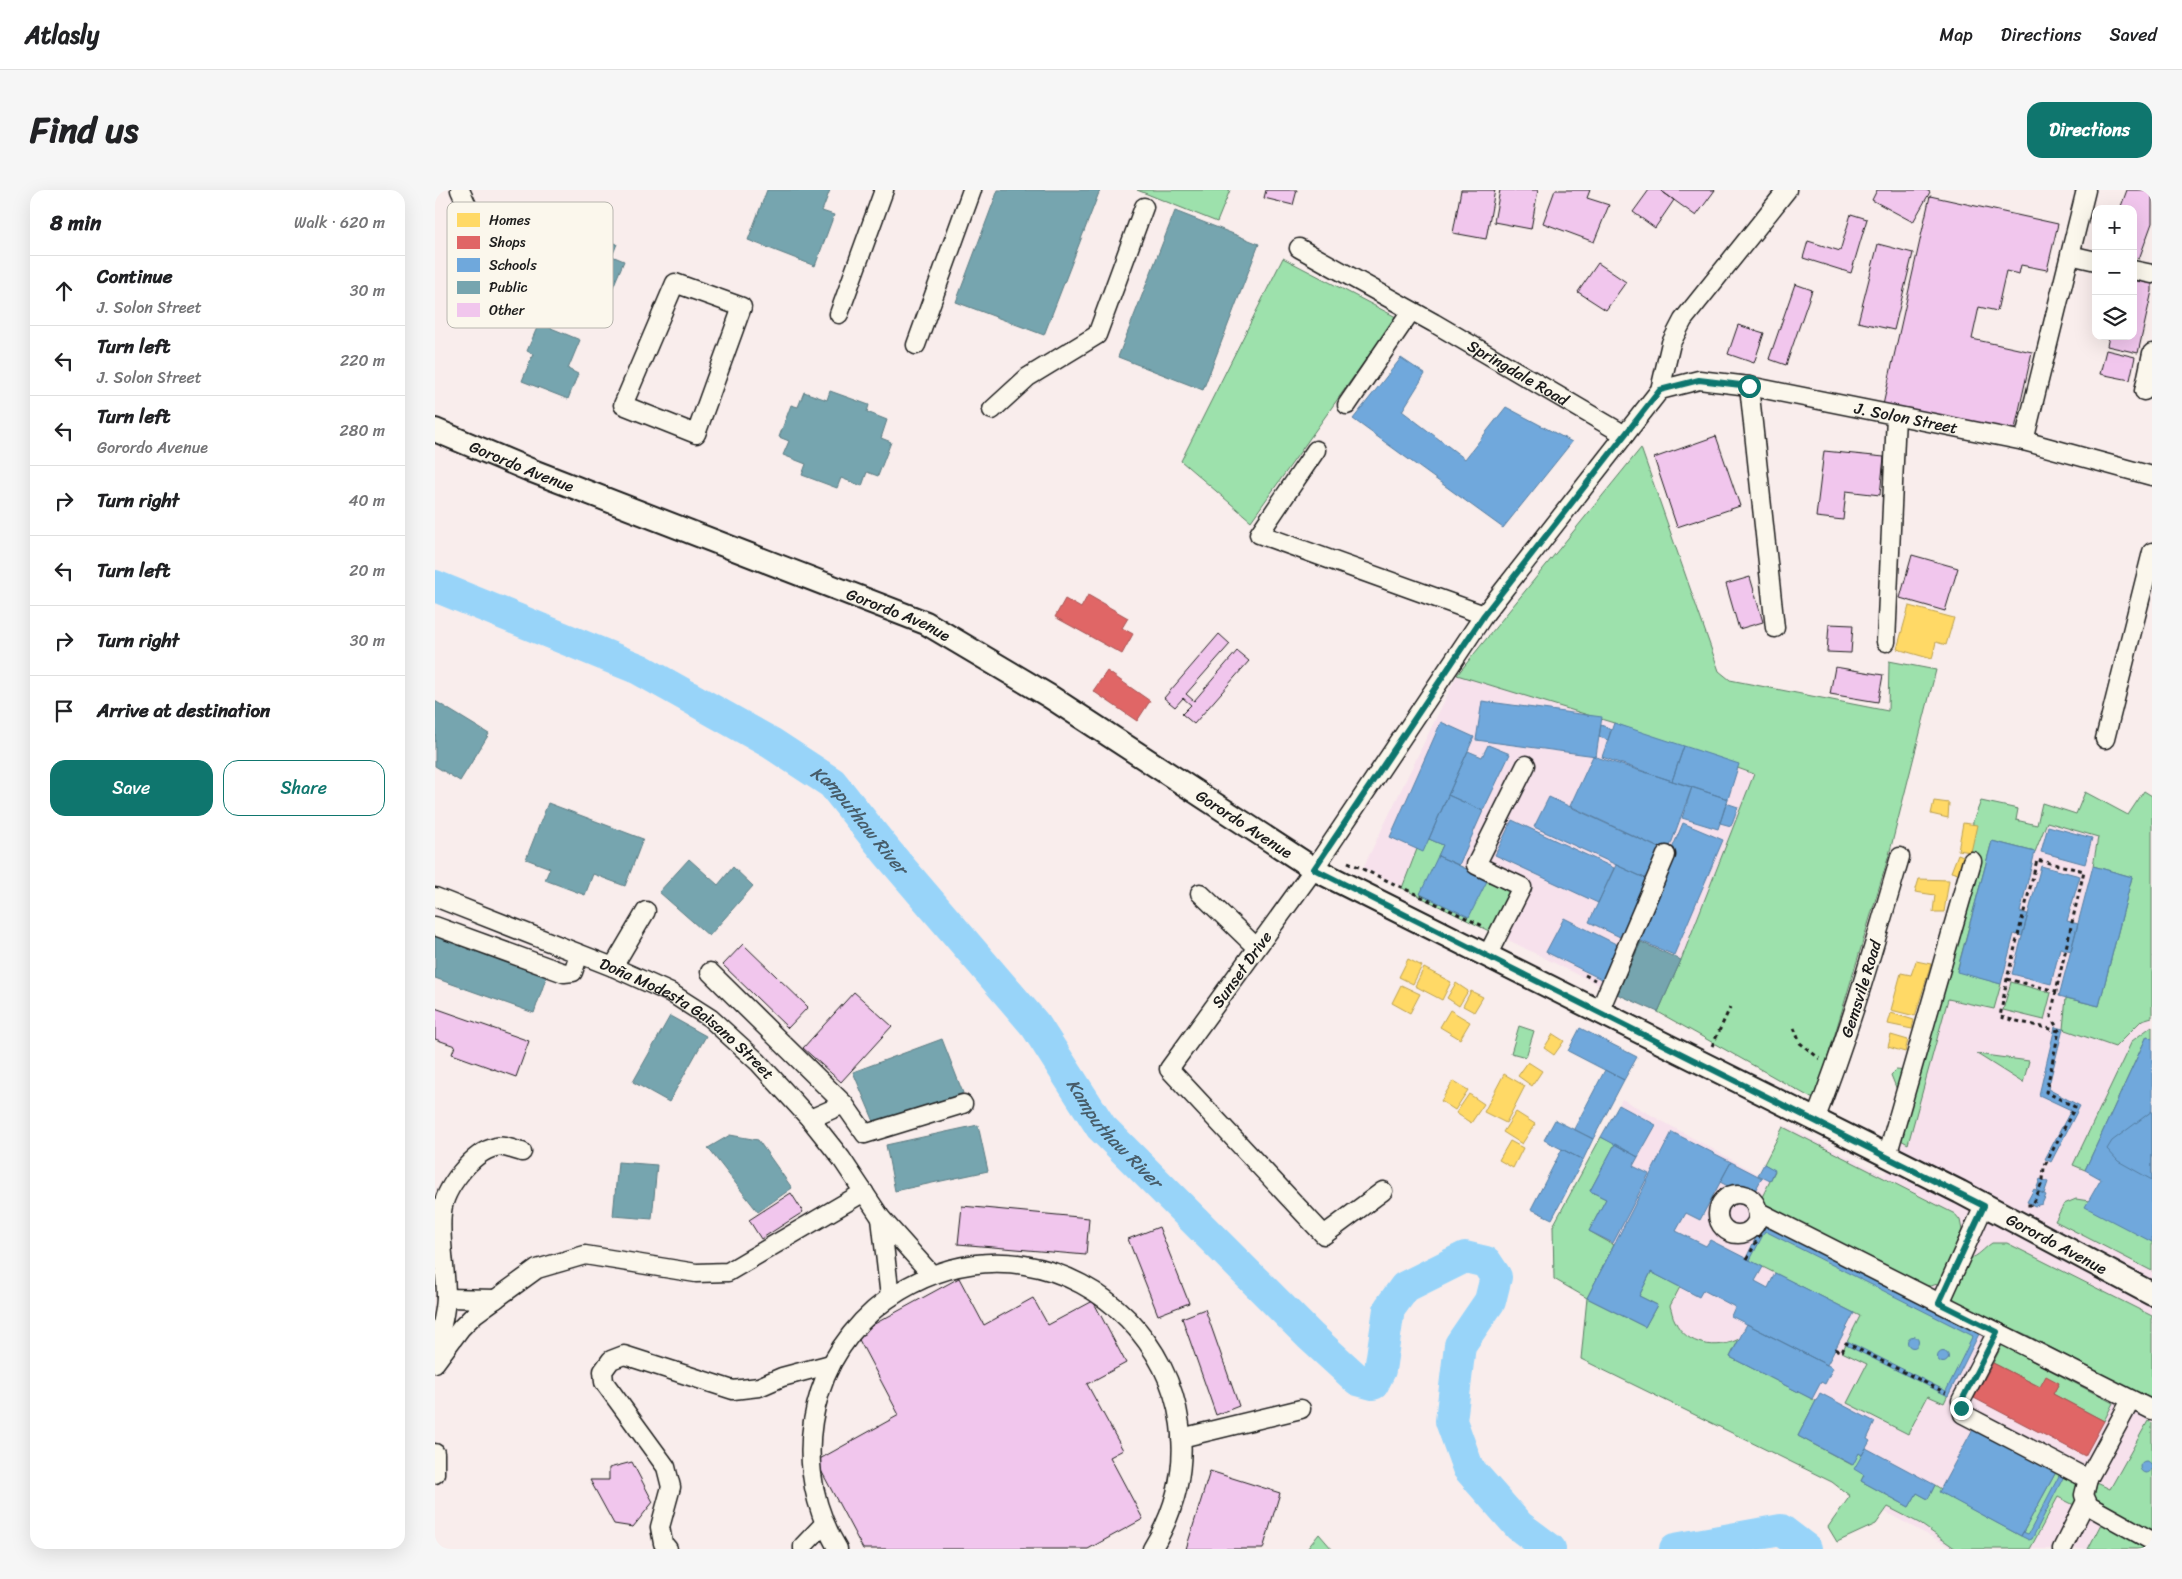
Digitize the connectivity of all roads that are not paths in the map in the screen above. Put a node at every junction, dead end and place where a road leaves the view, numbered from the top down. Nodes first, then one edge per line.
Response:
1 (460, 190) edge
2 (884, 190) edge
3 (972, 190) edge
4 (1787, 190) edge
5 (2086, 190) edge
6 (465, 202) edge
7 (1144, 207) dead end
8 (1299, 248) dead end
9 (2070, 255) junction
10 (2092, 260) edge
11 (2137, 271) edge
12 (2152, 274) edge
13 (1411, 311) junction
14 (839, 314) dead end
15 (916, 345) dead end
16 (2152, 353) edge
17 (1749, 386) junction
18 (1660, 390) junction
19 (2144, 390) dead end
20 (1347, 405) dead end
21 (991, 410) dead end
22 (1896, 416) junction
23 (435, 430) edge
24 (696, 434) joint
25 (1625, 435) junction
26 (2024, 441) junction
27 (1315, 450) dead end
28 (2152, 476) edge
29 (2152, 552) edge
30 (1484, 615) junction
31 (1775, 628) dead end
32 (1886, 642) dead end
33 (2105, 739) dead end
34 (1526, 765) dead end
35 (1666, 855) dead end
36 (1900, 857) dead end
37 (1319, 860) junction
38 (1971, 861) dead end
39 (1200, 893) dead end
40 (435, 897) edge
41 (646, 911) dead end
42 (435, 926) edge
43 (1256, 947) junction
44 (579, 954) junction
45 (1487, 956) junction
46 (613, 967) junction
47 (710, 972) dead end
48 (1599, 1012) junction
49 (845, 1104) junction
50 (963, 1104) dead end
51 (810, 1119) junction
52 (1815, 1120) junction
53 (522, 1152) dead end
54 (1887, 1156) junction
55 (1383, 1191) dead end
56 (864, 1192) junction
57 (1984, 1206) junction
58 (881, 1218) junction
59 (1760, 1219) road end
60 (932, 1275) junction
61 (2152, 1294) edge
62 (890, 1297) junction
63 (446, 1298) junction
64 (496, 1300) junction
65 (1939, 1303) junction
66 (1997, 1332) junction
67 (435, 1353) edge
68 (435, 1363) edge
69 (831, 1364) junction
70 (2131, 1400) junction
71 (1301, 1409) dead end
72 (2152, 1410) edge
73 (1181, 1438) junction
74 (435, 1453) edge
75 (435, 1474) edge
76 (2089, 1479) junction
77 (2086, 1502) junction
78 (824, 1524) junction
79 (2152, 1541) edge
80 (669, 1549) edge
81 (803, 1549) edge
82 (838, 1549) edge
83 (1152, 1549) edge
84 (2062, 1549) edge

1 - 6 street
2 - 14 street
3 - 15 street
4 - 18 street
5 - 9 street
7 - 21 street
8 - 13 street, Springdale Road
9 - 10 street
9 - 26 street
11 - 12 street
13 - 20 street
13 - 25 street, Springdale Road
16 - 19 street
17 - 18 street, J. Solon Street
17 - 22 street, J. Solon Street
17 - 31 street
18 - 25 street
22 - 26 street, J. Solon Street
22 - 32 street
23 - 37 main road, Gorordo Avenue
24 - 24 street
25 - 30 street
26 - 28 street, J. Solon Street
27 - 30 street
29 - 33 street
30 - 37 street
34 - 45 street
35 - 48 street
36 - 52 street, Gemsvile Road
37 - 43 street, Sunset Drive
37 - 45 main road, Gorordo Avenue
38 - 54 street
39 - 43 street
40 - 44 street, Doña Modesta Gaisano Street
41 - 46 street
42 - 44 street
43 - 55 street, Sunset Drive
44 - 46 street, Doña Modesta Gaisano Street
45 - 48 main road, Gorordo Avenue
46 - 51 street, Doña Modesta Gaisano Street
47 - 49 street
48 - 52 main road, Gorordo Avenue
49 - 50 street
49 - 51 street
51 - 56 street, Doña Modesta Gaisano Street
52 - 54 main road, Gorordo Avenue
53 - 63 street
54 - 57 main road, Gorordo Avenue
56 - 58 street, Doña Modesta Gaisano Street
56 - 64 street
57 - 61 main road, Gorordo Avenue
57 - 65 street
58 - 60 street, Doña Modesta Gaisano Street
58 - 62 street, Doña Modesta Gaisano Street
59 - 65 street
60 - 62 street
60 - 73 street
62 - 69 street
63 - 64 street
63 - 67 street
64 - 68 street
65 - 66 street
66 - 70 street
66 - 76 street
69 - 78 street
69 - 80 street
70 - 72 street
70 - 76 street
71 - 73 street
73 - 83 street
74 - 75 street
76 - 77 street
77 - 79 street
77 - 84 street
78 - 81 street
78 - 82 street

